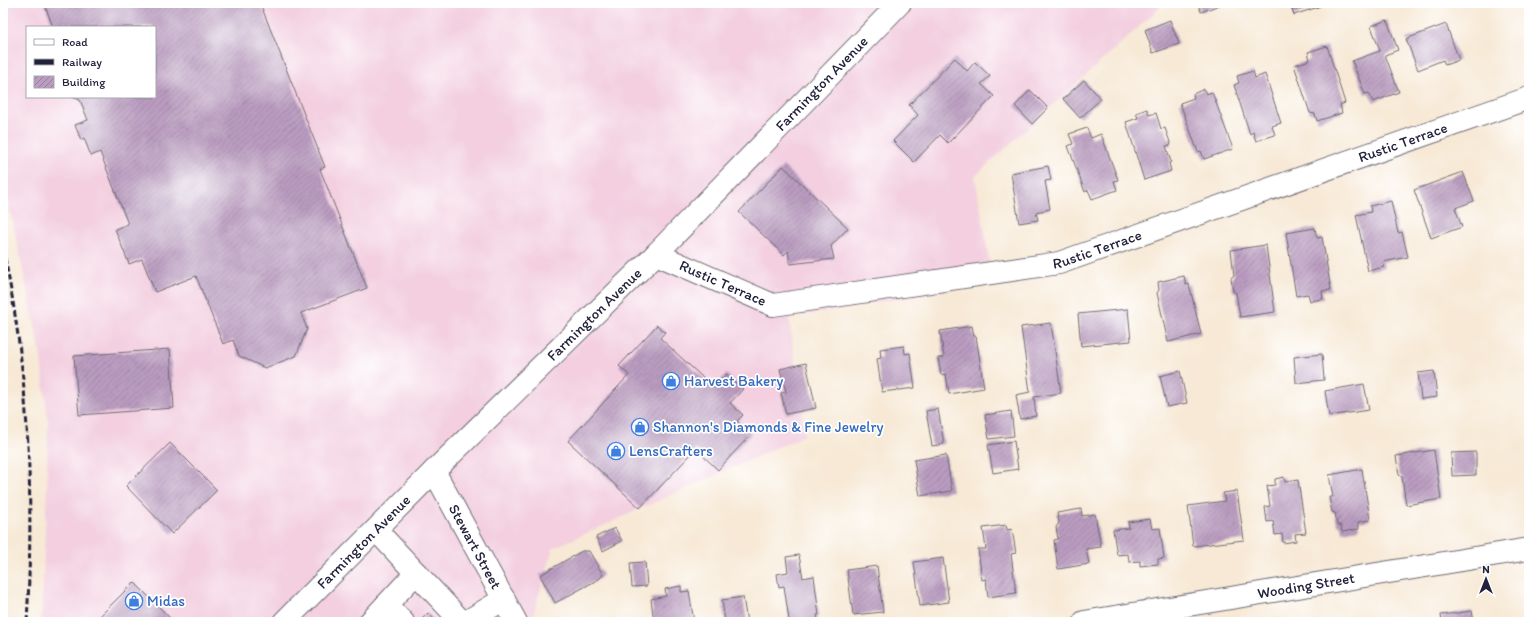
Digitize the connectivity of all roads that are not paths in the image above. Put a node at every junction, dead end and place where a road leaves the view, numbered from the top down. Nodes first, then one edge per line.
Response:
1 (900, 3) edge
2 (1529, 98) edge
3 (656, 254) junction
4 (434, 471) junction
5 (376, 530) junction
6 (1529, 549) edge
7 (416, 573) junction
8 (504, 599) junction
9 (386, 604) junction
10 (293, 619) edge
11 (370, 622) edge
12 (403, 622) edge
13 (462, 622) edge
14 (466, 622) edge
15 (516, 622) edge
16 (1084, 622) edge

1 - 3 main road, Farmington Avenue
2 - 3 main road, Rustic Terrace
3 - 4 main road, Farmington Avenue
4 - 5 main road, Farmington Avenue
4 - 8 main road, Stewart Street
5 - 7 main road
5 - 10 main road, Farmington Avenue
6 - 16 main road, Wooding Street
7 - 9 main road
7 - 13 main road
8 - 14 main road
8 - 15 main road, Stewart Street
9 - 11 main road
9 - 12 main road

